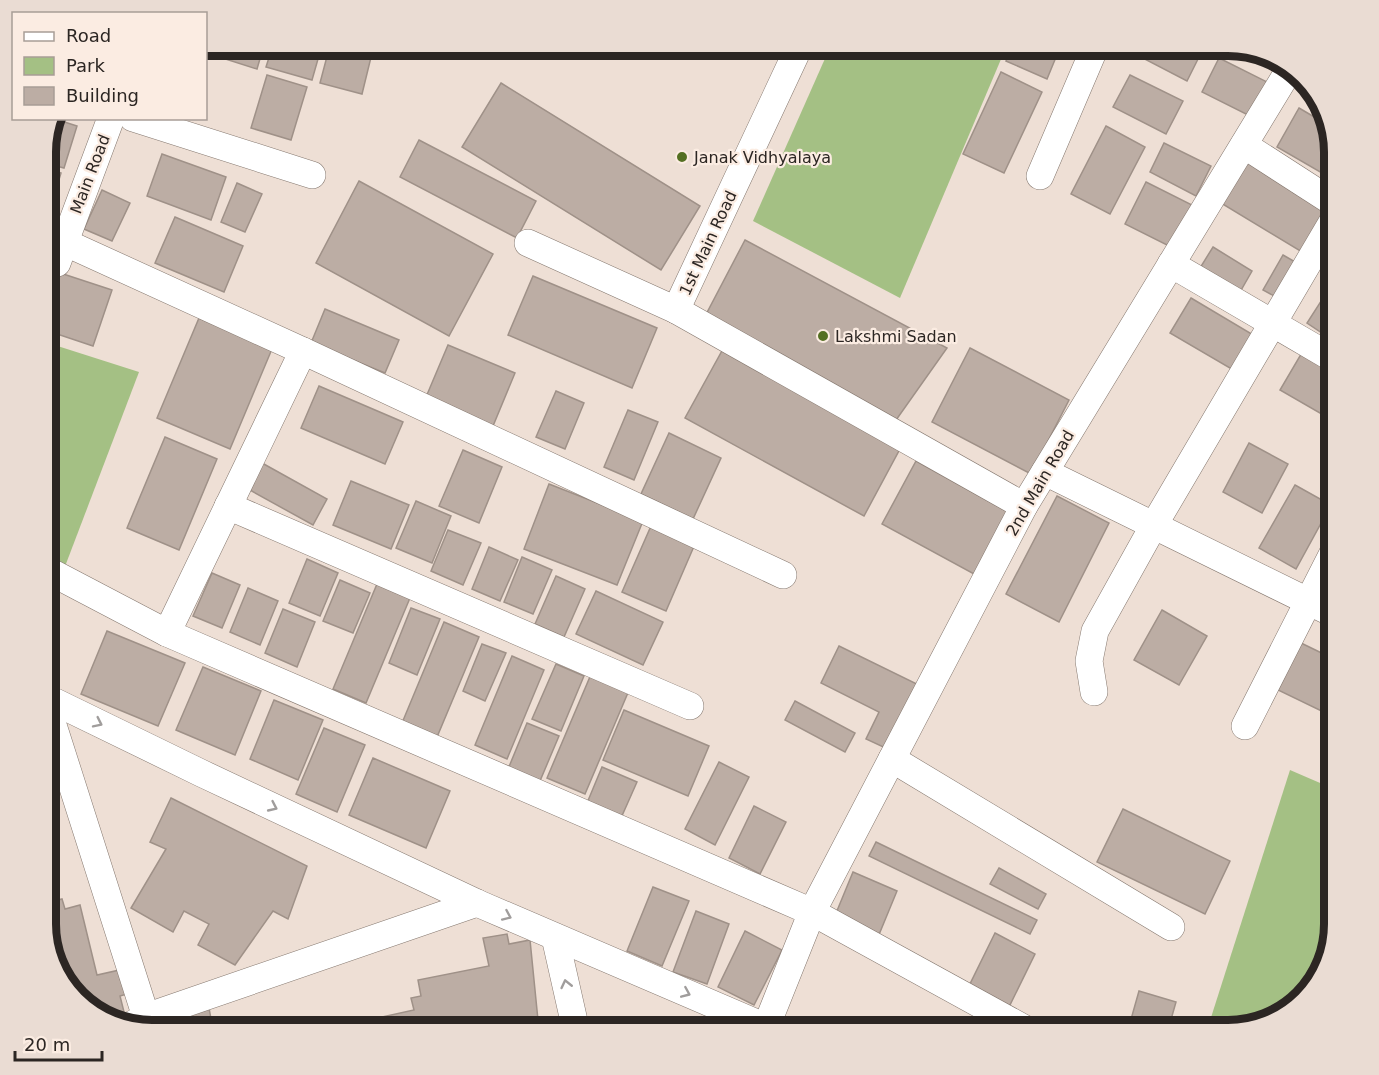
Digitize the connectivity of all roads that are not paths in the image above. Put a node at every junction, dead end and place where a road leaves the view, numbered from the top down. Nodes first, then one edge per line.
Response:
1 (795, 56) edge
2 (1091, 56) edge
3 (1286, 75) edge
4 (110, 120) edge
5 (139, 120) edge
6 (1244, 145) junction
7 (312, 176) dead end
8 (1040, 176) dead end
9 (1324, 196) edge
10 (1324, 236) edge
11 (528, 243) dead end
12 (56, 254) edge
13 (1171, 264) junction
14 (676, 310) junction
15 (1273, 323) junction
16 (303, 351) junction
17 (1324, 352) edge
18 (1045, 472) junction
19 (228, 506) junction
20 (1024, 506) junction
21 (1154, 525) junction
22 (1324, 570) edge
23 (56, 574) edge
24 (783, 574) dead end
25 (1308, 601) junction
26 (1324, 609) edge
27 (167, 633) junction
28 (1094, 692) dead end
29 (56, 704) edge
30 (690, 706) dead end
31 (1245, 726) dead end
32 (56, 736) edge
33 (892, 759) junction
34 (477, 903) junction
35 (812, 912) junction
36 (1171, 927) dead end
37 (555, 938) junction
38 (140, 1019) edge
39 (143, 1019) edge
40 (574, 1020) edge
41 (748, 1020) edge
42 (770, 1020) edge
43 (1009, 1020) edge

1 - 14 street, 1st Main Road
2 - 8 street
3 - 6 street, 2nd Main Road
4 - 12 street, Main Road
5 - 7 street
6 - 9 street
6 - 13 street, 2nd Main Road
10 - 15 street
11 - 14 street
12 - 16 street
13 - 15 street
13 - 18 street, 2nd Main Road
14 - 20 street
15 - 17 street
15 - 21 street
16 - 19 street
16 - 24 street
18 - 20 street, 2nd Main Road
18 - 21 street
19 - 27 street
19 - 30 street
20 - 33 street, 2nd Main Road
21 - 25 street
21 - 28 street
22 - 25 street
23 - 27 street
25 - 26 street
25 - 31 street
27 - 35 street
29 -> 34 street
32 - 38 street
33 - 35 street, 2nd Main Road
33 - 36 street
34 -> 37 street
34 - 39 street
35 - 42 street, 2nd Main Road
35 - 43 street
40 -> 37 street
37 -> 41 street

